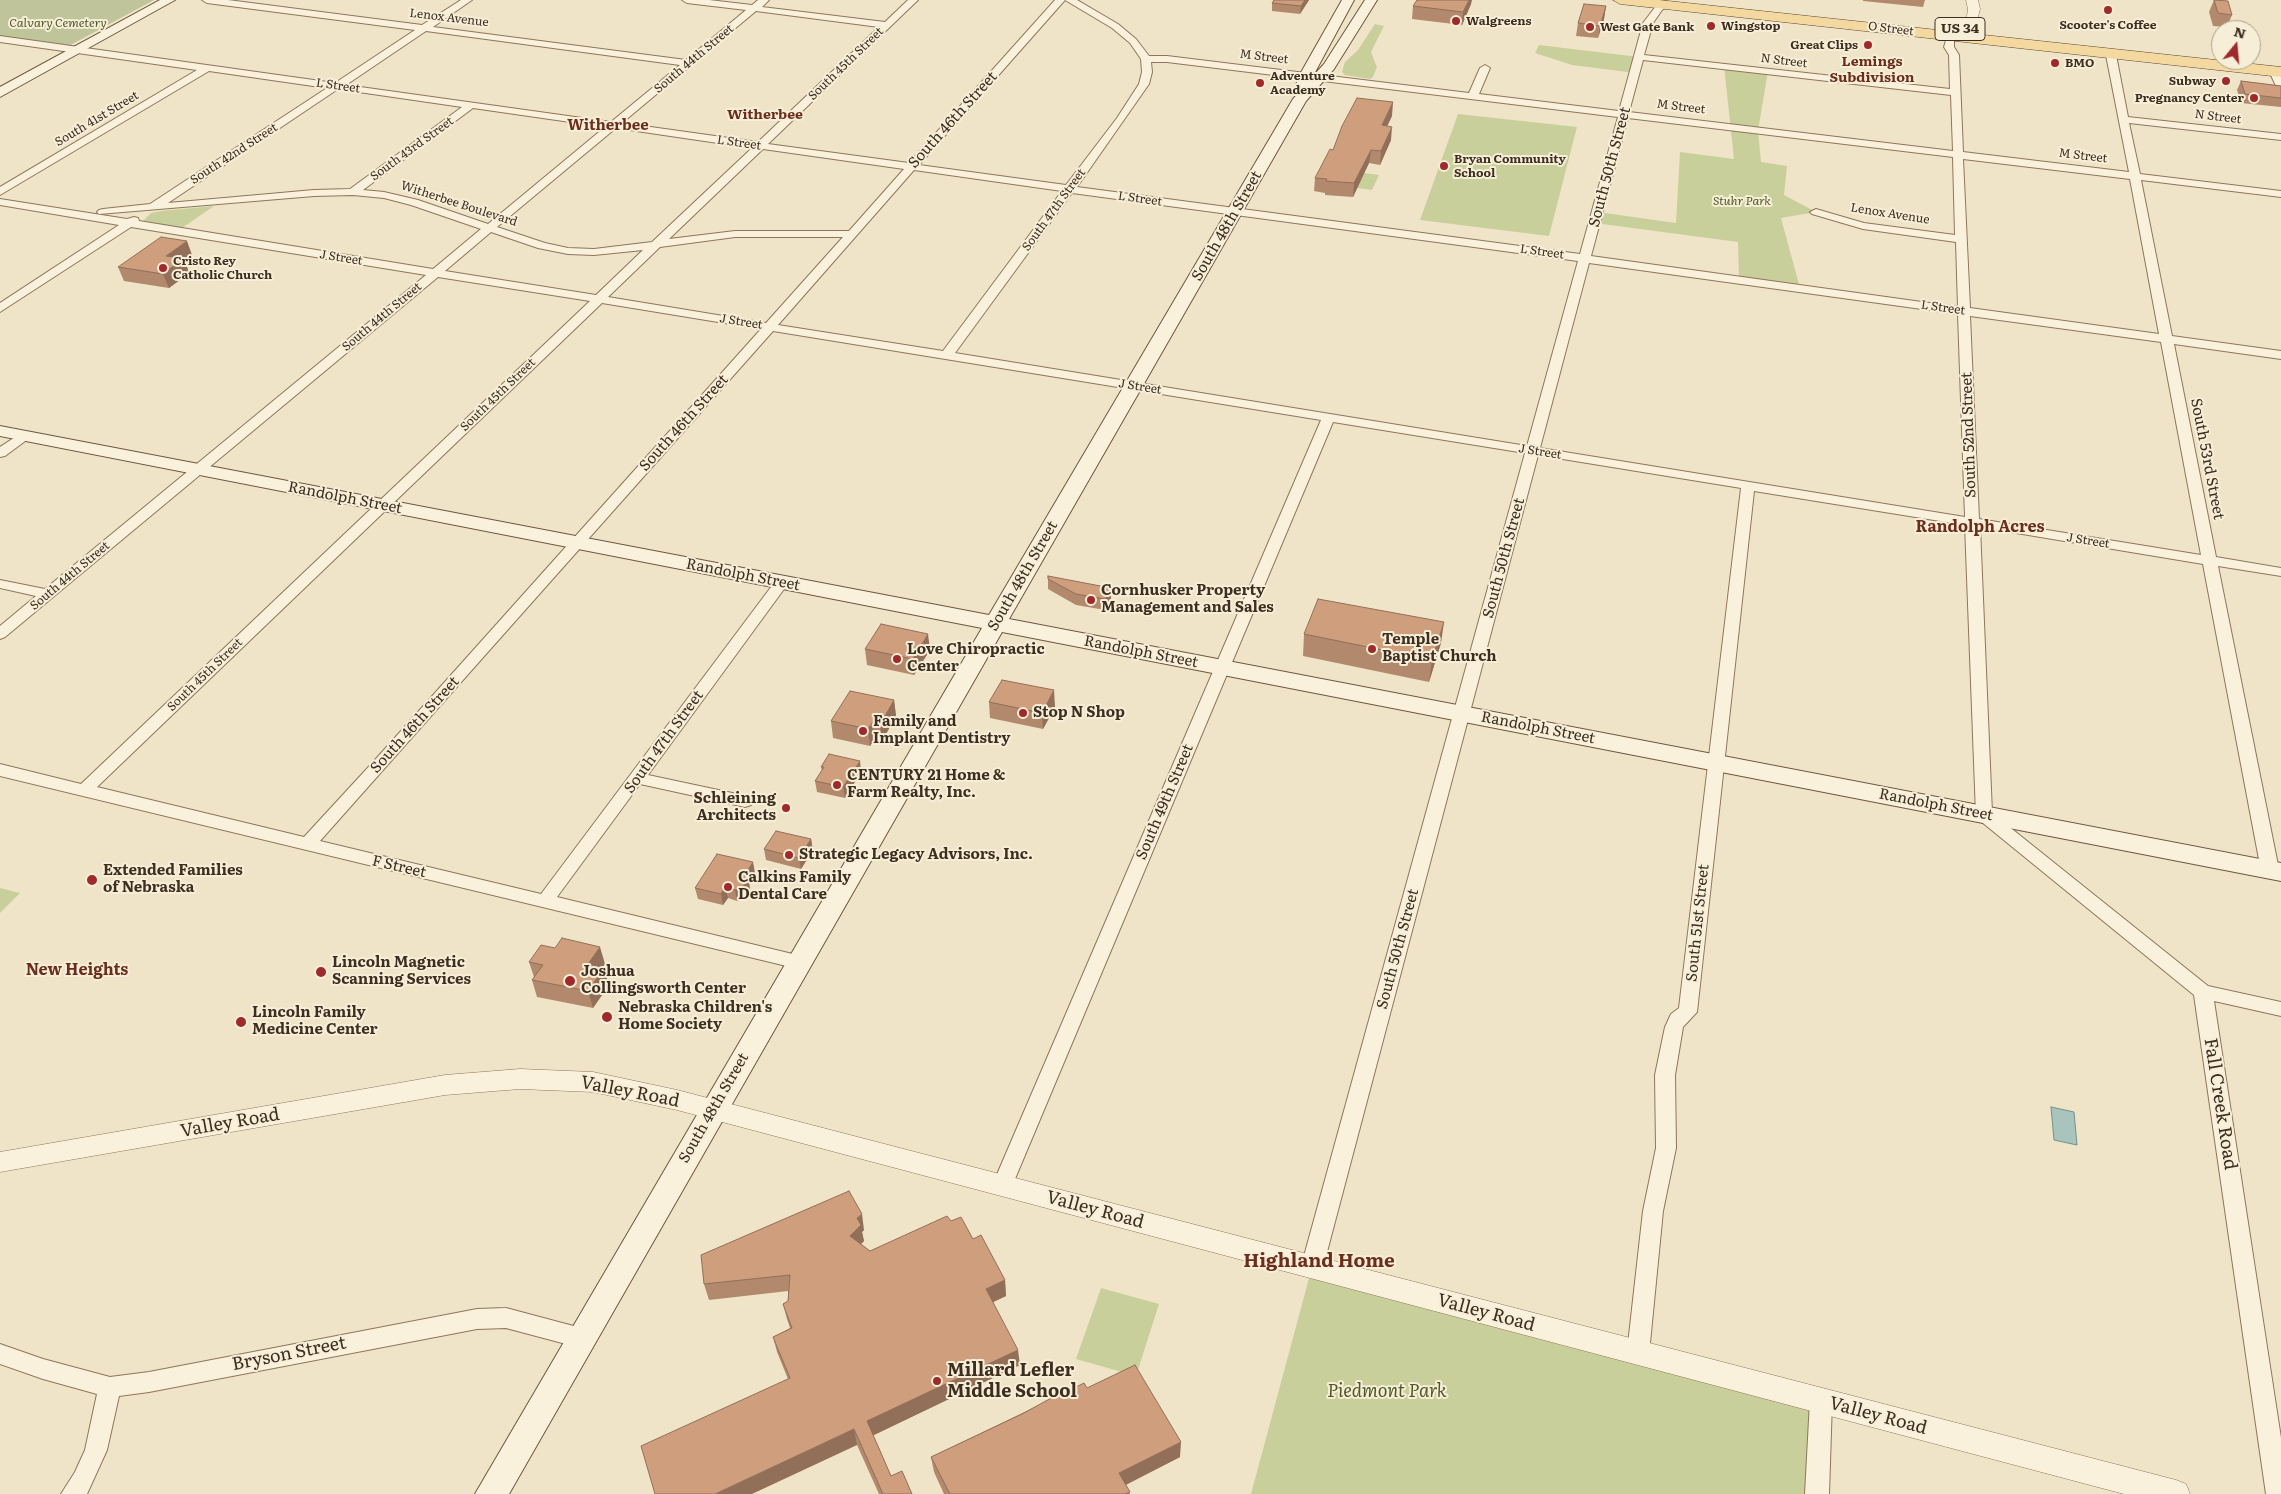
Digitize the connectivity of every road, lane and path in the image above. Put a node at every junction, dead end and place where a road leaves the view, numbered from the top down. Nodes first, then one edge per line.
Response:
1 (169, 0) edge
2 (207, 0) edge
3 (467, 0) edge
4 (687, 0) edge
5 (764, 0) edge
6 (913, 0) edge
7 (1060, 0) edge
8 (1070, 0) edge
9 (1348, 0) edge
10 (1371, 0) edge
11 (1620, 0) edge
12 (1698, 0) edge
13 (1972, 0) edge
14 (1649, 3) junction
15 (1666, 4) junction
16 (754, 8) junction
17 (1774, 8) junction
18 (1648, 23) junction
19 (887, 25) junction
20 (424, 28) junction
21 (1964, 30) junction
22 (0, 39) edge
23 (78, 50) junction
24 (1954, 55) junction
25 (2111, 55) junction
26 (1639, 57) junction
27 (2211, 58) edge
28 (1146, 59) junction
29 (688, 63) junction
30 (2261, 66) edge
31 (207, 68) junction
32 (1485, 68) dead end
33 (2279, 70) edge
34 (1306, 76) junction
35 (1320, 78) junction
36 (336, 86) junction
37 (2281, 86) edge
38 (0, 93) edge
39 (1955, 93) junction
40 (1473, 96) junction
41 (1300, 99) junction
42 (471, 105) junction
43 (1624, 114) junction
44 (2123, 119) junction
45 (613, 125) junction
46 (2281, 137) edge
47 (760, 146) junction
48 (1958, 155) junction
49 (912, 167) junction
50 (2135, 176) junction
51 (1069, 189) junction
52 (353, 192) junction
53 (0, 194) edge
54 (2281, 194) edge
55 (152, 209) junction
56 (1236, 210) junction
57 (56, 211) junction
58 (1816, 212) dead end
59 (129, 223) junction
60 (489, 228) junction
61 (852, 234) junction
62 (1961, 239) junction
63 (657, 244) junction
64 (1585, 258) junction
65 (436, 273) junction
66 (598, 300) junction
67 (0, 308) edge
68 (1964, 311) junction
69 (769, 327) junction
70 (2167, 339) junction
71 (2281, 355) edge
72 (946, 356) junction
73 (1134, 386) junction
74 (1328, 418) junction
75 (0, 431) edge
76 (23, 436) junction
77 (1533, 451) junction
78 (0, 453) edge
79 (199, 470) junction
80 (1748, 485) junction
81 (383, 505) junction
82 (1973, 522) junction
83 (577, 543) junction
84 (2210, 560) junction
85 (2281, 572) edge
86 (782, 582) junction
87 (0, 584) edge
88 (48, 594) junction
89 (995, 623) junction
90 (0, 634) edge
91 (1222, 668) junction
92 (1462, 714) junction
93 (1716, 763) junction
94 (0, 770) edge
95 (637, 778) junction
96 (84, 790) junction
97 (745, 801) dead end
98 (1984, 815) junction
99 (307, 844) junction
100 (2276, 871) edge
101 (545, 902) junction
102 (799, 962) junction
103 (2203, 992) junction
104 (2281, 1008) edge
105 (713, 1110) junction
106 (0, 1162) edge
107 (1002, 1186) junction
108 (1312, 1267) junction
109 (581, 1338) junction
110 (1638, 1352) junction
111 (0, 1354) edge
112 (110, 1387) junction
113 (1820, 1401) junction
114 (73, 1494) edge
115 (491, 1494) edge
116 (1817, 1494) edge
117 (2176, 1494) edge
118 (2278, 1494) edge

1 - 23 main road
2 - 20 street, Lenox Avenue
3 - 20 street, South 42nd Street
4 - 16 street
5 - 16 street, South 44th Street
6 - 19 street, South 45th Street
7 - 49 street, South 46th Street
8 - 28 street
9 - 34 main road, South 48th Street
10 - 35 main road, South 48th Street
11 - 14 main road, O Street / US 34
12 - 17 main road, O Street / US 34
13 - 21 street
14 - 15 main road, O Street / US 34
14 - 17 main road
14 - 18 street, South 50th Street
15 - 18 street, South 50th Street
15 - 21 main road, O Street / US 34
16 - 19 street
16 - 29 street, South 44th Street
17 - 21 main road, O Street / US 34
18 - 26 street, South 50th Street
19 - 47 street, South 45th Street
20 - 29 street, Lenox Avenue
20 - 36 street, South 42nd Street
21 - 24 street
21 - 24 street, South 52nd Street
21 - 25 main road, O Street / US 34
21 - 27 main road, O Street / US 34
22 - 23 street, L Street
23 - 31 street, L Street
23 - 38 main road
24 - 39 street, South 52nd Street
25 - 33 main road, O Street / US 34
25 - 44 street, South 53rd Street
26 - 39 street, N Street
26 - 43 street, South 50th Street
28 - 34 street, M Street
28 - 51 street, South 47th Street
29 - 45 street, South 44th Street
30 - 33 main road
31 - 36 street, L Street
31 - 53 street, South 41st Street
32 - 40 street
33 - 37 street
34 - 35 street, M Street
34 - 41 main road, South 48th Street
35 - 40 street, M Street
35 - 41 main road, South 48th Street
36 - 42 street, L Street
36 - 55 street, South 42nd Street
39 - 48 street, South 52nd Street
40 - 43 street, M Street
41 - 56 main road, South 48th Street
42 - 45 street, L Street
42 - 52 street, South 43rd Street
43 - 48 street, M Street
43 - 64 street, South 50th Street
44 - 46 street, N Street
44 - 50 street, South 53rd Street
45 - 47 street, L Street
45 - 60 street, South 44th Street
47 - 49 street, L Street
47 - 63 street, South 45th Street
48 - 50 street, M Street
48 - 62 street, South 52nd Street
49 - 51 street, L Street
49 - 61 street, South 46th Street
50 - 54 street, M Street
50 - 70 street, South 53rd Street
51 - 56 street, L Street
51 - 72 street, South 47th Street
52 - 55 street, Witherbee Boulevard
52 - 60 street, Witherbee Boulevard
53 - 57 street, J Street
55 - 57 street, Witherbee Boulevard
55 - 59 street, South 42nd Street
56 - 64 street, L Street
56 - 73 main road, South 48th Street
57 - 59 street, J Street
58 - 62 street, Lenox Avenue
59 - 65 street, J Street
59 - 67 street, South 42nd Street
60 - 63 street, Witherbee Boulevard
60 - 65 street, South 44th Street
61 - 63 street, Witherbee Boulevard
61 - 69 street, South 46th Street
62 - 68 street, South 52nd Street
63 - 66 street, South 45th Street
64 - 68 street, L Street
64 - 77 street, South 50th Street
65 - 66 street, J Street
65 - 79 street, South 44th Street
66 - 69 street, J Street
66 - 81 street, South 45th Street
68 - 70 street, L Street
68 - 82 street, South 52nd Street
69 - 72 street, J Street
69 - 83 street, South 46th Street
70 - 71 street, L Street
70 - 84 street, South 53rd Street
72 - 73 street, J Street
73 - 74 street, J Street
73 - 89 main road, South 48th Street
74 - 77 street, J Street
74 - 91 street, South 49th Street
75 - 76 main road, Randolph Street
76 - 78 street
76 - 79 main road, Randolph Street
77 - 80 street, J Street
77 - 92 street, South 50th Street
79 - 81 main road, Randolph Street
79 - 88 street, South 44th Street
80 - 82 street, J Street
80 - 93 street, South 51st Street
81 - 83 main road, Randolph Street
81 - 96 street, South 45th Street
82 - 84 street, J Street
82 - 98 street, South 52nd Street
83 - 86 main road, Randolph Street
83 - 99 street, South 46th Street
84 - 85 street, J Street
84 - 100 street, South 53rd Street
86 - 89 main road, Randolph Street
86 - 95 street, South 47th Street
87 - 88 street
88 - 90 street, South 44th Street
89 - 91 main road, Randolph Street
89 - 102 main road, South 48th Street
91 - 92 main road, Randolph Street
91 - 107 street, South 49th Street
92 - 93 main road, Randolph Street
92 - 108 street, South 50th Street
93 - 98 main road, Randolph Street
93 - 110 street, South 51st Street
94 - 96 street, F Street
95 - 97 street
95 - 101 street, South 47th Street
96 - 99 street, F Street
98 - 100 main road, Randolph Street
98 - 103 street
99 - 101 street, F Street
101 - 102 street, F Street
102 - 105 main road, South 48th Street
103 - 104 street
103 - 118 street, Fall Creek Road
105 - 106 street, Valley Road
105 - 107 street, Valley Road
105 - 109 main road, South 48th Street
107 - 108 street, Valley Road
108 - 110 street, Valley Road
109 - 112 street, Bryson Street
109 - 115 main road, South 48th Street
110 - 113 street, Valley Road
111 - 112 street, Bryson Street
112 - 114 street
113 - 116 street
113 - 117 street, Valley Road

